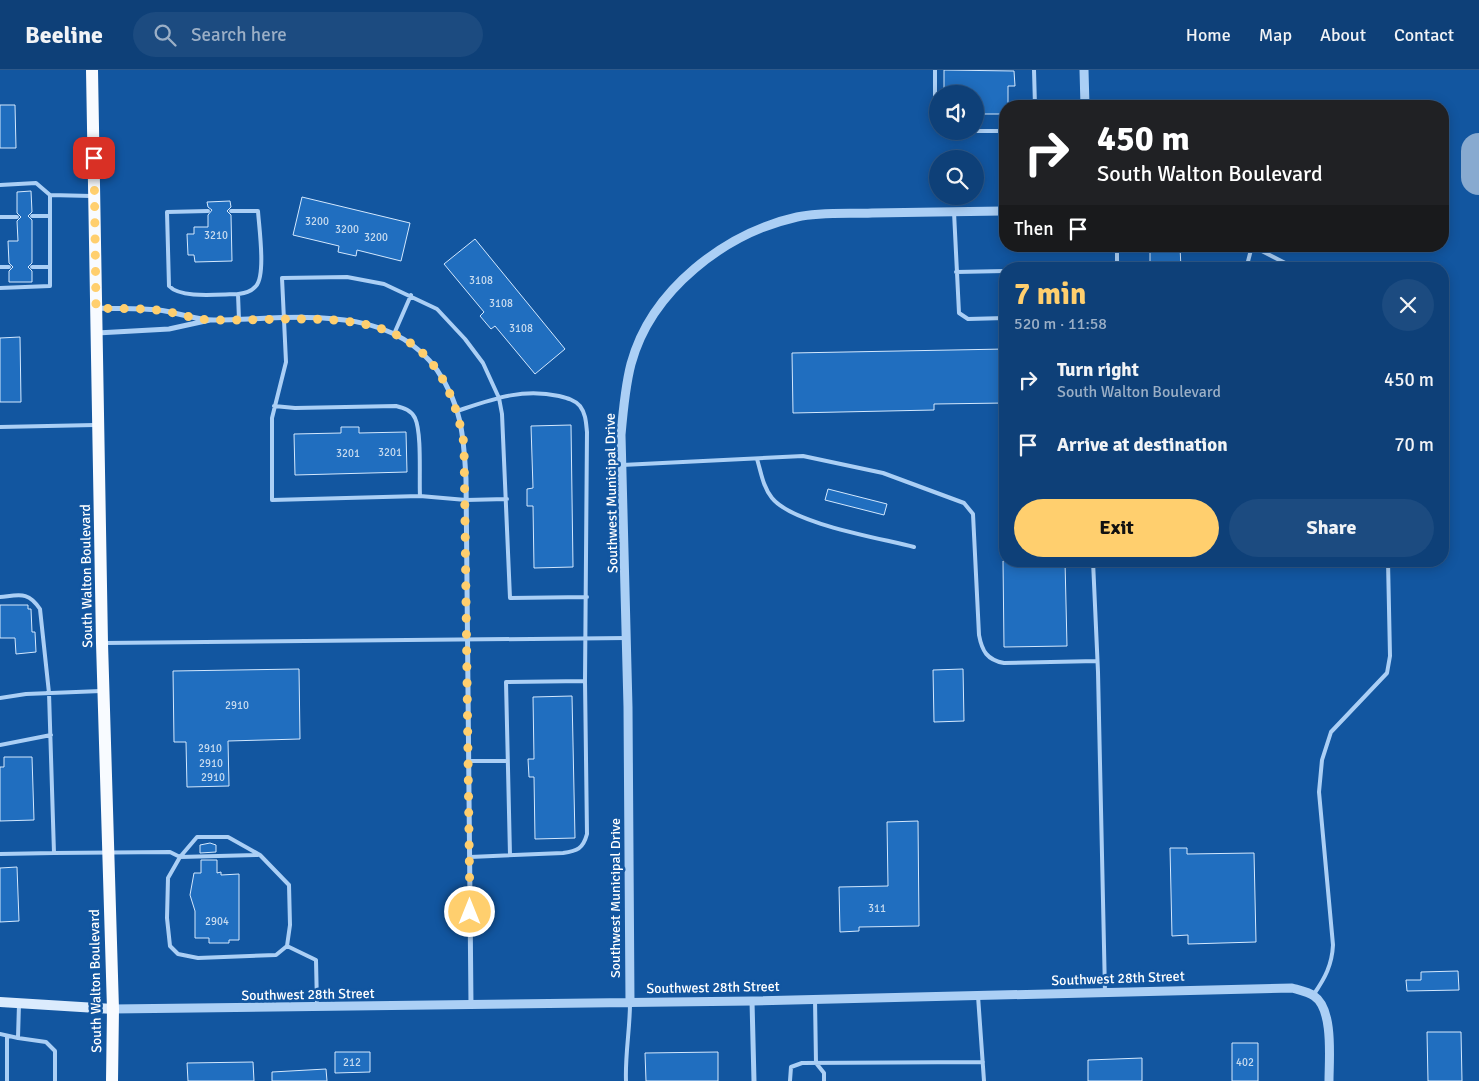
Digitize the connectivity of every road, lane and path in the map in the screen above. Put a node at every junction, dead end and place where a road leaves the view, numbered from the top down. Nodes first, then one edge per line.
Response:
1 (92, 70) edge
2 (935, 70) edge
3 (1034, 70) edge
4 (1084, 70) edge
5 (935, 85) edge
6 (1035, 100) edge
7 (1084, 100) edge
8 (984, 131) edge
9 (999, 131) edge
10 (0, 185) edge
11 (50, 195) junction
12 (94, 196) junction
13 (208, 211) dead end
14 (231, 211) dead end
15 (999, 211) edge
16 (954, 212) junction
17 (17, 216) dead end
18 (32, 216) dead end
19 (50, 216) junction
20 (0, 217) edge
21 (1264, 252) edge
22 (1283, 262) edge
23 (50, 266) junction
24 (0, 267) edge
25 (9, 267) dead end
26 (32, 267) dead end
27 (999, 271) edge
28 (956, 272) junction
29 (0, 288) edge
30 (238, 294) junction
31 (411, 295) junction
32 (96, 308) junction
33 (999, 318) edge
34 (284, 319) junction
35 (210, 320) junction
36 (239, 320) junction
37 (96, 333) junction
38 (394, 334) junction
39 (498, 398) junction
40 (274, 406) junction
41 (458, 411) junction
42 (98, 425) junction
43 (0, 427) edge
44 (757, 458) junction
45 (622, 466) junction
46 (420, 496) junction
47 (507, 499) junction
48 (466, 500) junction
49 (914, 547) dead end
50 (1093, 567) edge
51 (1388, 567) edge
52 (0, 596) edge
53 (587, 597) junction
54 (627, 638) junction
55 (585, 639) junction
56 (468, 641) junction
57 (102, 643) junction
58 (1097, 661) junction
59 (585, 681) junction
60 (103, 691) junction
61 (49, 694) junction
62 (0, 698) edge
63 (51, 735) junction
64 (0, 745) edge
65 (508, 761) junction
66 (469, 762) junction
67 (106, 852) junction
68 (54, 853) junction
69 (0, 854) edge
70 (260, 855) junction
71 (510, 855) junction
72 (470, 856) junction
73 (180, 857) junction
74 (287, 946) junction
75 (1105, 992) junction
76 (1314, 995) junction
77 (978, 996) junction
78 (815, 1000) junction
79 (752, 1001) junction
80 (0, 1002) edge
81 (630, 1002) junction
82 (19, 1003) junction
83 (471, 1005) junction
84 (317, 1008) junction
85 (112, 1009) junction
86 (0, 1034) edge
87 (7, 1036) junction
88 (18, 1038) junction
89 (983, 1062) junction
90 (816, 1063) junction
91 (8, 1081) edge
92 (55, 1081) edge
93 (112, 1081) edge
94 (626, 1081) edge
95 (754, 1081) edge
96 (790, 1081) edge
97 (824, 1081) edge
98 (984, 1081) edge
99 (1329, 1081) edge

1 - 12 main road, South Walton Boulevard
2 - 5 lane
3 - 6 lane
4 - 7 street
8 - 9 lane
10 - 11 lane
11 - 12 lane
11 - 19 lane
12 - 32 main road, South Walton Boulevard
13 - 30 lane
14 - 30 lane
15 - 16 street, Southwest Municipal Drive
16 - 28 lane
16 - 45 street, Southwest Municipal Drive
17 - 20 lane
18 - 19 lane
19 - 23 lane
21 - 22 lane
23 - 26 lane
23 - 29 lane
24 - 25 lane
27 - 28 lane
28 - 33 lane
30 - 36 lane
31 - 34 lane
31 - 38 lane
31 - 39 lane
32 - 35 street
32 - 37 main road, South Walton Boulevard
34 - 36 street
34 - 38 street
34 - 40 lane
35 - 36 street
35 - 37 street
37 - 42 main road, South Walton Boulevard
38 - 41 street
39 - 41 lane
39 - 47 lane
39 - 53 lane
40 - 46 lane
40 - 46 lane
41 - 48 street
42 - 43 lane
42 - 57 main road, South Walton Boulevard
44 - 45 lane
44 - 49 lane
44 - 58 lane
45 - 54 street, Southwest Municipal Drive
46 - 48 lane
47 - 48 lane
47 - 53 lane
48 - 56 street
50 - 58 lane
51 - 76 lane
52 - 61 lane
53 - 55 lane
54 - 55 lane
54 - 81 street, Southwest Municipal Drive
55 - 56 lane
55 - 59 lane
56 - 57 lane
56 - 66 street
57 - 60 main road, South Walton Boulevard
58 - 75 lane
59 - 65 lane
59 - 71 lane
60 - 61 lane
60 - 67 main road, South Walton Boulevard
61 - 62 lane
61 - 63 lane
63 - 64 lane
63 - 68 lane
65 - 66 lane
65 - 71 lane
66 - 72 street
67 - 68 lane
67 - 73 lane
67 - 85 main road, South Walton Boulevard
68 - 69 lane
70 - 73 lane
70 - 73 lane
70 - 74 lane
71 - 72 lane
72 - 83 street
73 - 74 lane
74 - 84 lane
75 - 76 street, Southwest 28th Street
75 - 77 street, Southwest 28th Street
76 - 99 street
77 - 78 street, Southwest 28th Street
77 - 89 lane
78 - 79 street, Southwest 28th Street
78 - 90 lane
79 - 81 street, Southwest 28th Street
79 - 95 street
80 - 82 main road
81 - 83 street, Southwest 28th Street
81 - 94 lane
82 - 85 main road
82 - 88 lane
83 - 84 street, Southwest 28th Street
84 - 85 street, Southwest 28th Street
85 - 93 main road, South Walton Boulevard
86 - 87 lane
87 - 88 lane
87 - 91 lane
88 - 92 lane
89 - 90 lane
89 - 98 lane
90 - 96 lane
90 - 97 lane

